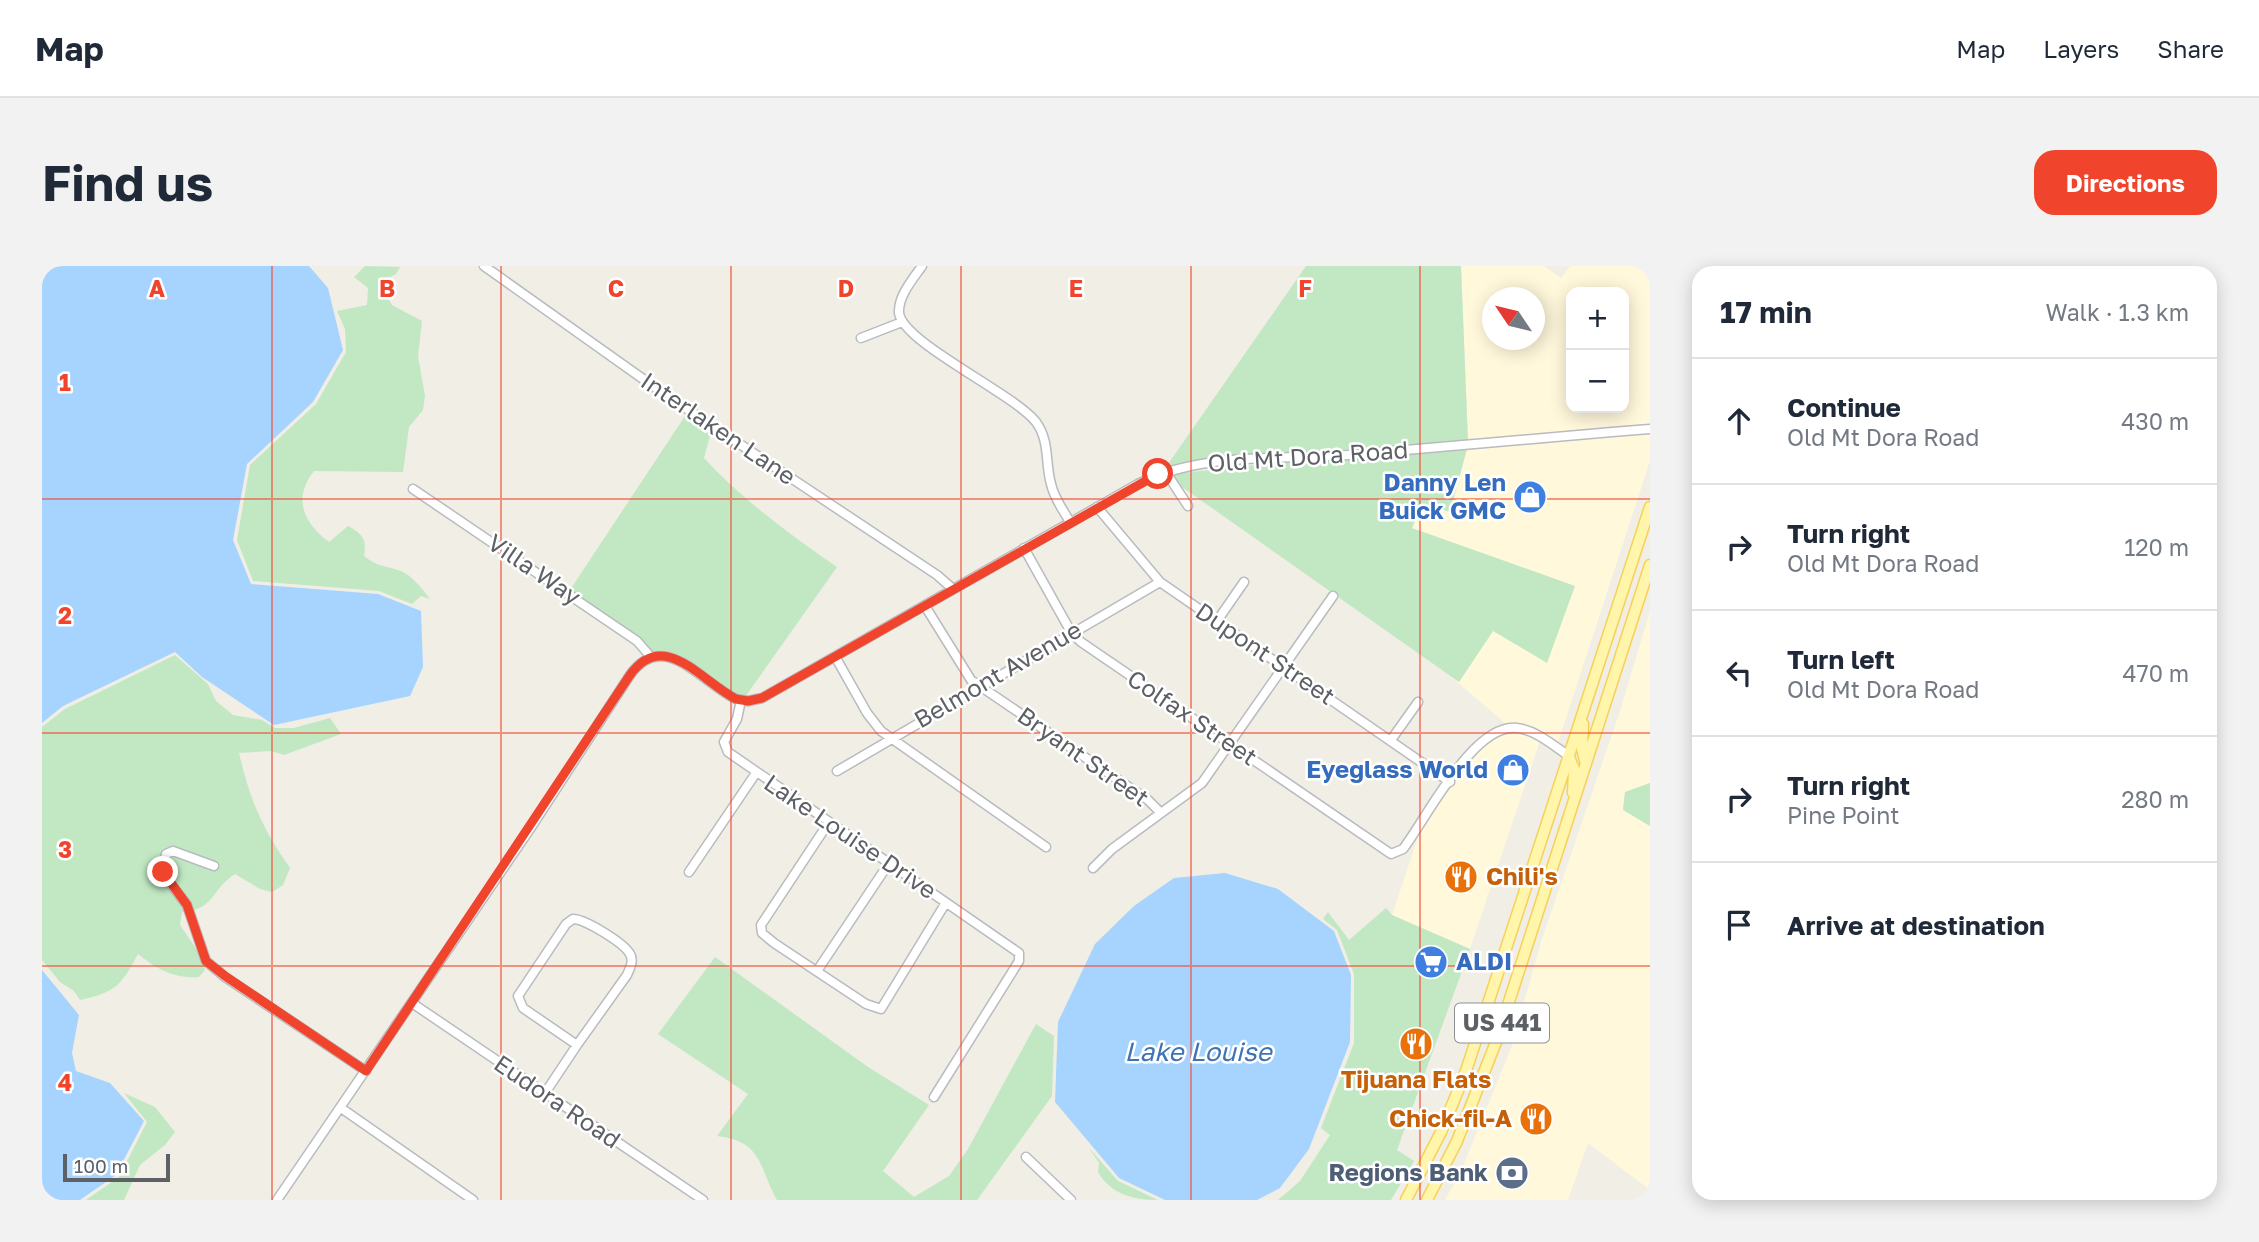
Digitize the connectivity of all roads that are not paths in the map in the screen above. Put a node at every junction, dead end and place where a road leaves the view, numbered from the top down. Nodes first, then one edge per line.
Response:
1 (484, 266) edge
2 (922, 266) edge
3 (902, 322) junction
4 (861, 338) dead end
5 (1650, 429) edge
6 (1164, 471) junction
7 (413, 489) dead end
8 (1188, 506) dead end
9 (1097, 507) junction
10 (1650, 507) edge
11 (1070, 522) junction
12 (1024, 548) junction
13 (1650, 565) edge
14 (1160, 582) junction
15 (1244, 582) dead end
16 (953, 589) junction
17 (1333, 596) dead end
18 (925, 606) junction
19 (1217, 621) junction
20 (1071, 632) junction
21 (650, 656) junction
22 (836, 658) junction
23 (1284, 667) junction
24 (981, 686) junction
25 (741, 700) junction
26 (1418, 702) dead end
27 (1583, 713) junction
28 (890, 738) junction
29 (1391, 740) junction
30 (1230, 744) junction
31 (1569, 756) junction
32 (1586, 765) junction
33 (837, 771) dead end
34 (756, 773) junction
35 (1450, 782) junction
36 (1572, 808) junction
37 (1161, 813) junction
38 (829, 822) junction
39 (1046, 847) dead end
40 (889, 863) junction
41 (215, 866) dead end
42 (1093, 868) dead end
43 (689, 872) dead end
44 (945, 904) junction
45 (817, 971) junction
46 (412, 1003) junction
47 (577, 1045) junction
48 (366, 1071) junction
49 (545, 1093) junction
50 (934, 1097) dead end
51 (341, 1108) junction
52 (1026, 1157) dead end
53 (1423, 1169) junction
54 (1439, 1180) junction
55 (277, 1200) edge
56 (472, 1200) edge
57 (704, 1200) edge
58 (1071, 1200) edge
59 (1406, 1200) edge
60 (1427, 1200) edge

1 - 16 street, Interlaken Lane
2 - 3 street
3 - 4 street
3 - 11 street
5 - 6 street, Old Mt Dora Road
6 - 8 street
6 - 9 street, Old Mt Dora Road
7 - 21 street, Villa Way
9 - 11 street, Old Mt Dora Road
9 - 14 street, Dupont Street
10 - 27 main road, US 441
11 - 12 street, Old Mt Dora Road
12 - 16 street, Old Mt Dora Road
12 - 20 street, Colfax Street
13 - 32 main road, US 441
14 - 19 street, Dupont Street
14 - 20 street, Belmont Avenue
15 - 19 street
16 - 18 street, Old Mt Dora Road
17 - 23 street
18 - 22 street, Old Mt Dora Road
18 - 24 street, Bryant Street
19 - 23 street, Dupont Street
20 - 24 street, Belmont Avenue
20 - 30 street, Colfax Street
21 - 25 street
21 - 46 street
22 - 25 street, Old Mt Dora Road
22 - 28 street
23 - 29 street, Dupont Street
23 - 30 street
24 - 28 street, Belmont Avenue
24 - 37 street, Bryant Street
25 - 34 street, Lake Louise Drive
26 - 29 street
27 - 31 main road, US 441
27 - 32 main road
28 - 33 street, Belmont Avenue
28 - 39 street
29 - 35 street, Dupont Street
30 - 35 street, Colfax Street
30 - 37 street
31 - 35 street
31 - 36 main road
31 - 53 main road, US 441
32 - 36 main road, US 441
34 - 38 street, Lake Louise Drive
34 - 43 street
36 - 54 main road, US 441
37 - 42 street
38 - 40 street, Lake Louise Drive
38 - 45 street
40 - 44 street, Lake Louise Drive
40 - 45 street
41 - 48 street
44 - 45 street
44 - 50 street, Lake Louise Drive
46 - 48 street
46 - 49 street, Eudora Road
47 - 47 street
47 - 49 street
48 - 51 street
49 - 57 street, Eudora Road
51 - 55 street
51 - 56 street
52 - 58 street
53 - 54 main road
53 - 59 main road, US 441
54 - 60 main road, US 441

